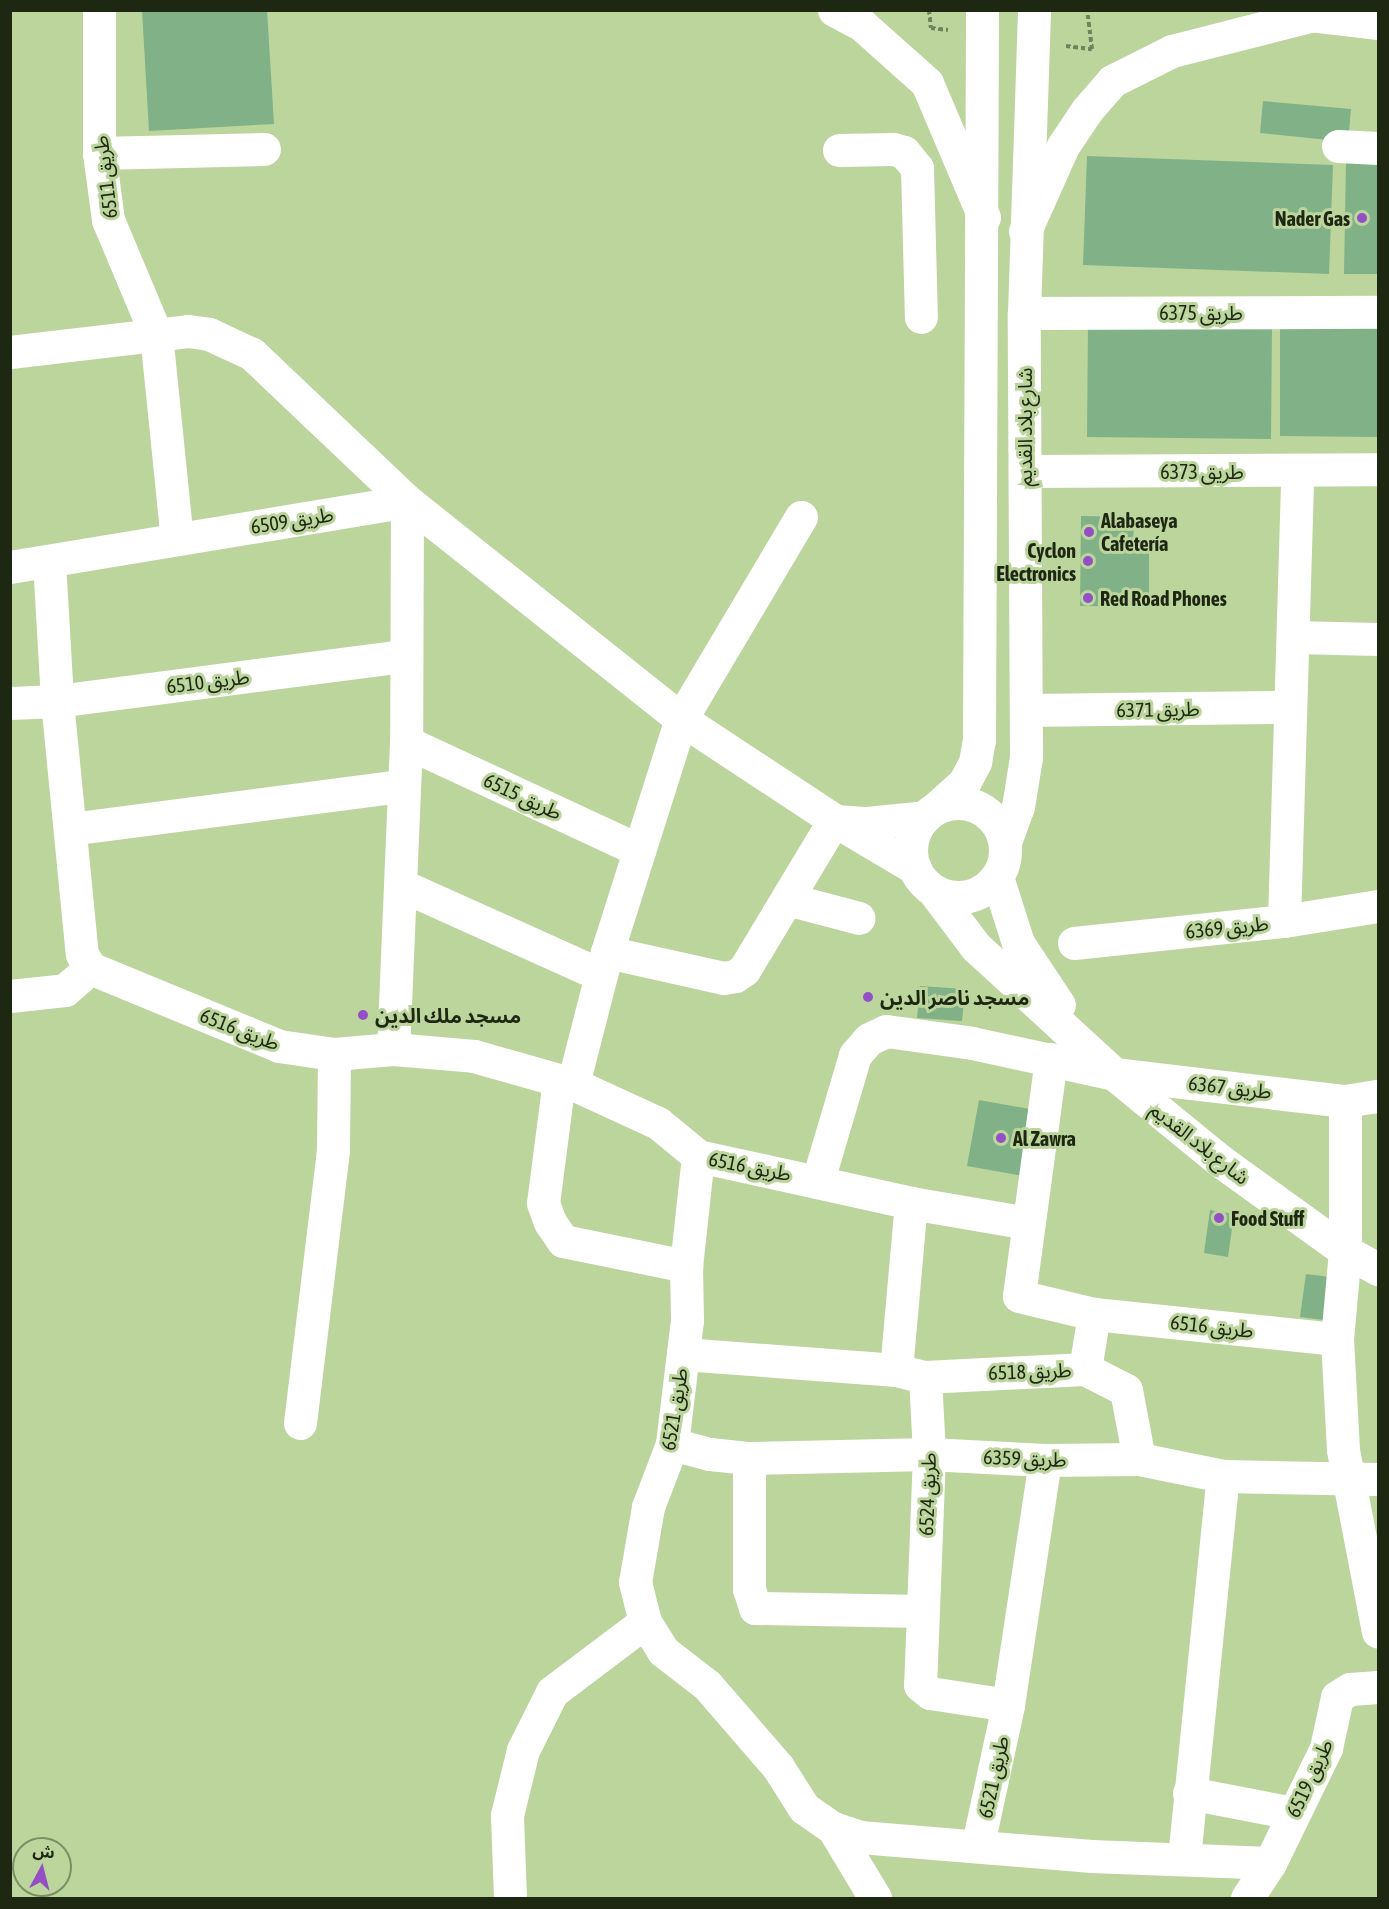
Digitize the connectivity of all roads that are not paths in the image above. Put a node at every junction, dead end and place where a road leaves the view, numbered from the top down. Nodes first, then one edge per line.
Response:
1 (99, 10) edge
2 (834, 10) edge
3 (982, 10) edge
4 (1034, 10) edge
5 (1273, 10) edge
6 (1313, 15) junction
7 (1378, 22) edge
8 (1338, 146) dead end
9 (1378, 148) edge
10 (264, 149) dead end
11 (839, 150) dead end
12 (99, 153) junction
13 (984, 217) junction
14 (1025, 231) junction
15 (1378, 312) edge
16 (1023, 313) junction
17 (921, 317) dead end
18 (156, 334) junction
19 (10, 352) edge
20 (1378, 469) edge
21 (1024, 471) junction
22 (1297, 471) junction
23 (407, 501) junction
24 (801, 517) dead end
25 (177, 539) junction
26 (49, 561) junction
27 (10, 567) edge
28 (1294, 637) junction
29 (1378, 639) edge
30 (404, 656) junction
31 (57, 701) junction
32 (10, 703) edge
33 (1289, 707) junction
34 (1026, 710) junction
35 (681, 719) junction
36 (406, 742) junction
37 (402, 786) junction
38 (930, 812) junction
39 (834, 820) junction
40 (70, 829) junction
41 (1005, 842) junction
42 (639, 850) junction
43 (997, 877) junction
44 (924, 879) junction
45 (403, 886) junction
46 (787, 899) junction
47 (1378, 906) edge
48 (859, 918) dead end
49 (1284, 921) junction
50 (1074, 943) dead end
51 (604, 964) junction
52 (90, 968) junction
53 (10, 996) edge
54 (886, 1031) joint
55 (393, 1049) junction
56 (334, 1054) junction
57 (1051, 1059) junction
58 (1114, 1074) junction
59 (566, 1082) junction
60 (1378, 1096) edge
61 (1345, 1101) junction
62 (698, 1156) junction
63 (818, 1180) junction
64 (911, 1203) junction
65 (1028, 1223) junction
66 (1345, 1251) junction
67 (686, 1266) junction
68 (1378, 1269) edge
69 (1094, 1314) junction
70 (1337, 1340) junction
71 (683, 1354) junction
72 (1085, 1369) junction
73 (910, 1374) junction
74 (300, 1423) dead end
75 (672, 1444) junction
76 (929, 1454) junction
77 (749, 1458) junction
78 (1139, 1459) junction
79 (1045, 1460) junction
80 (1222, 1476) junction
81 (1378, 1479) edge
82 (1346, 1481) junction
83 (921, 1611) junction
84 (645, 1622) junction
85 (1378, 1632) edge
86 (1378, 1687) edge
87 (1008, 1705) junction
88 (1189, 1793) junction
89 (1293, 1813) junction
90 (833, 1828) junction
91 (978, 1844) junction
92 (1184, 1858) junction
93 (1270, 1863) junction
94 (510, 1899) edge
95 (874, 1899) edge
96 (1247, 1899) edge

1 - 12 street, طريق 6511
2 - 13 street
3 - 13 street
4 - 14 street, شارع بلاد القديم
5 - 6 street
6 - 7 street
6 - 14 street
8 - 9 street
10 - 12 street
11 - 17 street
12 - 18 street, طريق 6511
13 - 38 street
14 - 16 street, شارع بلاد القديم
15 - 16 street, طريق 6375
16 - 21 street, شارع بلاد القديم
18 - 19 street
18 - 23 street
18 - 25 street
20 - 22 street, طريق 6373
21 - 22 street, طريق 6373
21 - 34 street, شارع بلاد القديم
22 - 28 street
23 - 25 street, طريق 6509
23 - 30 street
23 - 35 street
24 - 35 street
25 - 26 street, طريق 6509
26 - 27 street, طريق 6509
26 - 31 street
28 - 29 street
28 - 33 street
30 - 31 street, طريق 6510
30 - 36 street
31 - 32 street, طريق 6510
31 - 40 street
33 - 34 street, طريق 6371
33 - 49 street
34 - 41 street, شارع بلاد القديم
35 - 39 street
35 - 42 street
36 - 37 street
36 - 42 street, طريق 6515
37 - 40 street
37 - 45 street
38 - 39 street
38 - 41 street
38 - 44 street
39 - 44 street
39 - 46 street
40 - 52 street
41 - 43 street
42 - 51 street
43 - 44 street
43 - 58 street, شارع بلاد القديم
44 - 58 street, شارع بلاد القديم
45 - 51 street
45 - 55 street
46 - 48 street
46 - 51 street
47 - 49 street, طريق 6369
49 - 50 street, طريق 6369
51 - 59 street
52 - 53 street
52 - 56 street, طريق 6516
54 - 57 street, طريق 6367
54 - 63 street, طريق 6516
55 - 56 street, طريق 6516
55 - 59 street, طريق 6516
56 - 74 street
57 - 58 street, طريق 6367
57 - 65 street
58 - 61 street, طريق 6367
58 - 66 street, شارع بلاد القديم
59 - 62 street, طريق 6516
59 - 67 street
60 - 61 street, طريق 6367
61 - 66 street
62 - 63 street, طريق 6516
62 - 67 street, طريق 6521
63 - 64 street, طريق 6516
64 - 65 street, طريق 6516
64 - 73 street
65 - 69 street, طريق 6516
66 - 68 street, شارع بلاد القديم
66 - 70 street
67 - 71 street, طريق 6521
69 - 70 street, طريق 6516
69 - 72 street
70 - 82 street
71 - 73 street, طريق 6518
71 - 75 street, طريق 6521
72 - 73 street, طريق 6518
72 - 78 street, طريق 6518
73 - 76 street, طريق 6524
75 - 77 street, طريق 6359
75 - 84 street, طريق 6521
76 - 77 street, طريق 6359
76 - 79 street, طريق 6359
76 - 83 street, طريق 6524
77 - 83 street
78 - 79 street, طريق 6359
78 - 80 street, طريق 6359
79 - 87 street, طريق 6521
80 - 82 street, طريق 6359
80 - 88 street
81 - 82 street, طريق 6359
82 - 85 street
83 - 87 street, طريق 6524
84 - 90 street, طريق 6521
84 - 94 street
86 - 89 street, طريق 6519
87 - 91 street, طريق 6521
88 - 89 street
88 - 92 street
89 - 93 street, طريق 6519
90 - 91 street
90 - 95 street
91 - 92 street
92 - 93 street
93 - 96 street, طريق 6519

